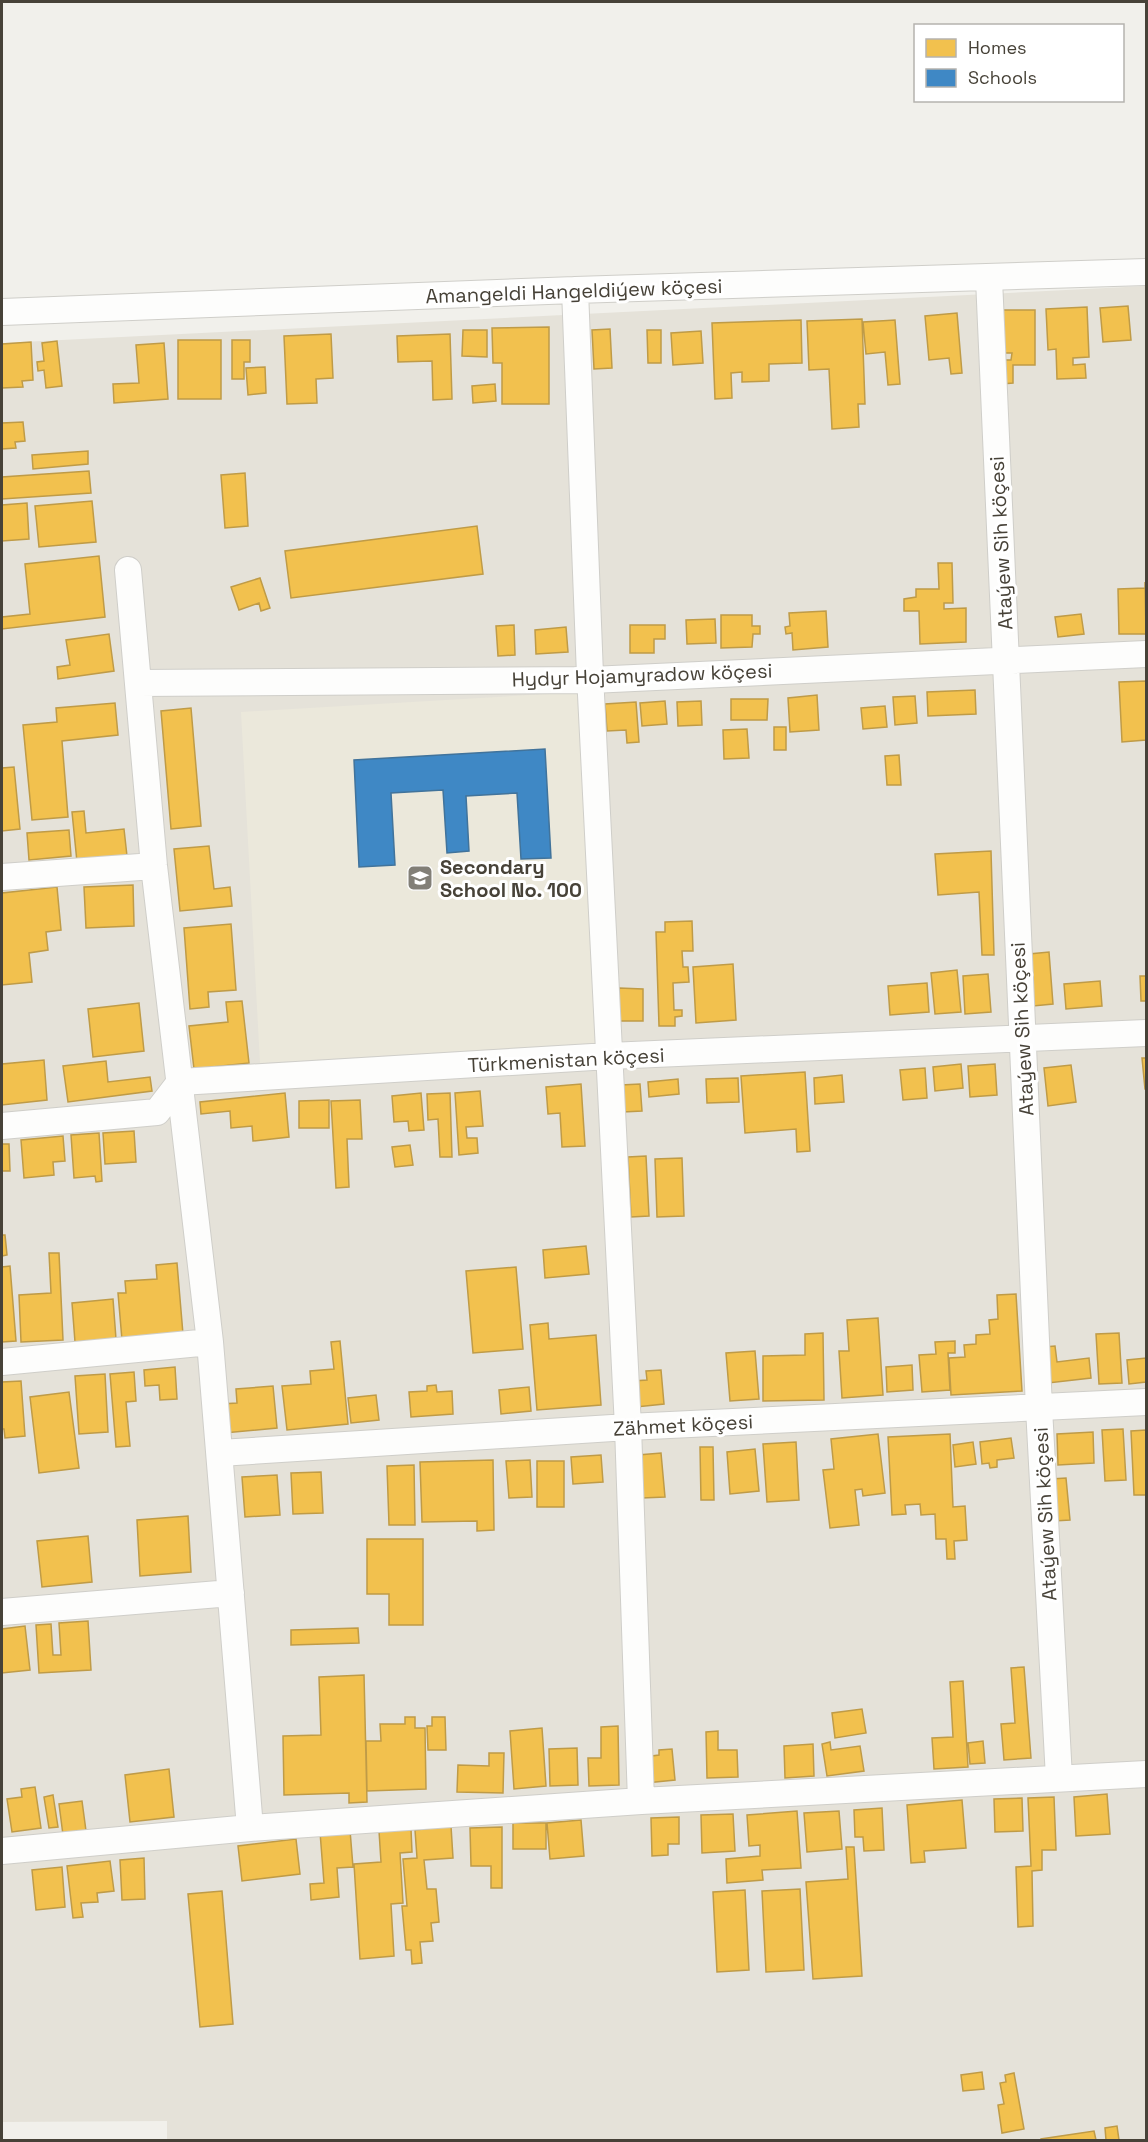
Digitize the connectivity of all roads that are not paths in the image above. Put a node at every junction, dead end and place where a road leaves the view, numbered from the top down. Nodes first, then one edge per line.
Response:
1 (1146, 273) edge
2 (989, 279) junction
3 (575, 290) junction
4 (2, 312) edge
5 (128, 570) dead end
6 (1146, 654) edge
7 (1006, 660) junction
8 (591, 680) junction
9 (138, 683) junction
10 (154, 866) junction
11 (2, 877) edge
12 (1146, 1033) edge
13 (1023, 1039) junction
14 (609, 1056) junction
15 (180, 1082) junction
16 (2, 1126) edge
17 (210, 1342) junction
18 (2, 1362) edge
19 (1146, 1402) edge
20 (1039, 1408) junction
21 (628, 1427) junction
22 (220, 1453) junction
23 (231, 1593) junction
24 (2, 1612) edge
25 (1146, 1774) edge
26 (1059, 1778) junction
27 (641, 1801) junction
28 (250, 1828) junction
29 (2, 1851) edge

1 - 2 street, Amangeldi Hangeldiýew köçesi
2 - 3 street, Amangeldi Hangeldiýew köçesi
2 - 7 street, Ataýew Sih köçesi
3 - 4 street, Amangeldi Hangeldiýew köçesi
3 - 8 street
5 - 9 street
6 - 7 street, Hydyr Hojamyradow köçesi
7 - 8 street, Hydyr Hojamyradow köçesi
7 - 13 street, Ataýew Sih köçesi
8 - 9 street, Hydyr Hojamyradow köçesi
8 - 14 street
9 - 10 street
10 - 11 street
10 - 15 street
12 - 13 street, Türkmenistan köçesi
13 - 14 street, Türkmenistan köçesi
13 - 20 street, Ataýew Sih köçesi
14 - 15 street, Türkmenistan köçesi
14 - 21 street
15 - 16 street
15 - 17 street
17 - 18 street
17 - 22 street
19 - 20 street, Zähmet köçesi
20 - 21 street, Zähmet köçesi
20 - 26 street, Ataýew Sih köçesi
21 - 22 street, Zähmet köçesi
21 - 27 street
22 - 23 street
23 - 24 street
23 - 28 street
25 - 26 street
26 - 27 street
27 - 28 street
28 - 29 street

